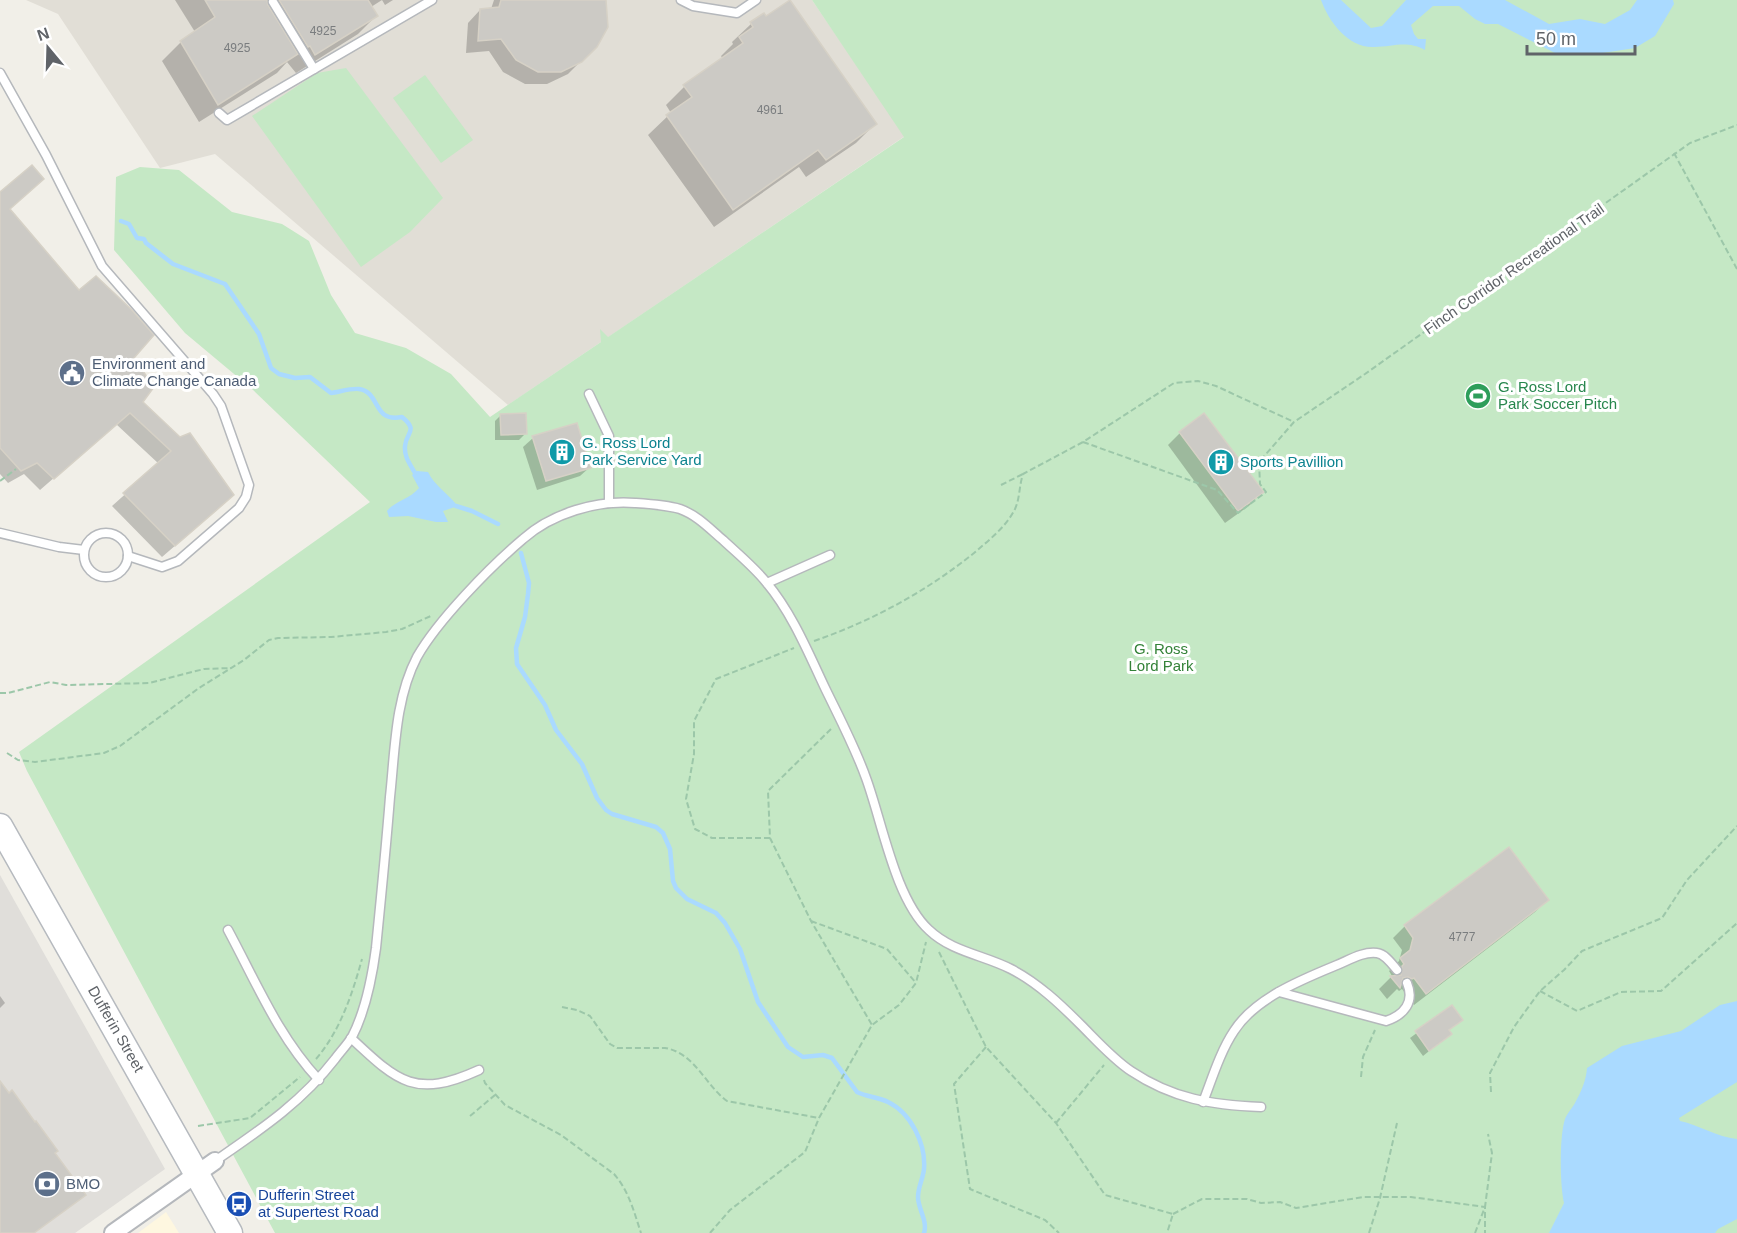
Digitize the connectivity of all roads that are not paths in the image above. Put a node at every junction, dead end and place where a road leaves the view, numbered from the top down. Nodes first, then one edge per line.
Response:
1 (432, 0) edge
2 (681, 0) edge
3 (756, 0) edge
4 (273, 2) dead end
5 (697, 3) edge
6 (314, 69) junction
7 (0, 72) edge
8 (219, 113) dead end
9 (589, 394) dead end
10 (609, 502) junction
11 (0, 533) edge
12 (84, 550) junction
13 (831, 555) dead end
14 (128, 556) junction
15 (767, 583) junction
16 (0, 826) edge
17 (228, 930) dead end
18 (1397, 970) dead end
19 (1407, 983) dead end
20 (1279, 992) junction
21 (351, 1038) junction
22 (479, 1070) road end
23 (319, 1080) junction
24 (1203, 1102) junction
25 (1261, 1107) dead end
26 (206, 1167) junction
27 (113, 1233) edge
28 (230, 1233) edge

1 - 6 lane
2 - 5 lane
3 - 5 lane
4 - 6 lane
6 - 8 lane
7 - 14 lane
9 - 10 lane
10 - 15 lane
10 - 21 lane
11 - 12 lane
12 - 14 lane
12 - 14 lane
13 - 15 lane
15 - 24 lane
16 - 26 main road, Dufferin Street
17 - 23 lane
18 - 20 lane
19 - 20 lane
20 - 24 lane
21 - 22 lane
21 - 23 lane
23 - 26 lane
24 - 25 lane
26 - 27 street
26 - 28 main road, Dufferin Street

